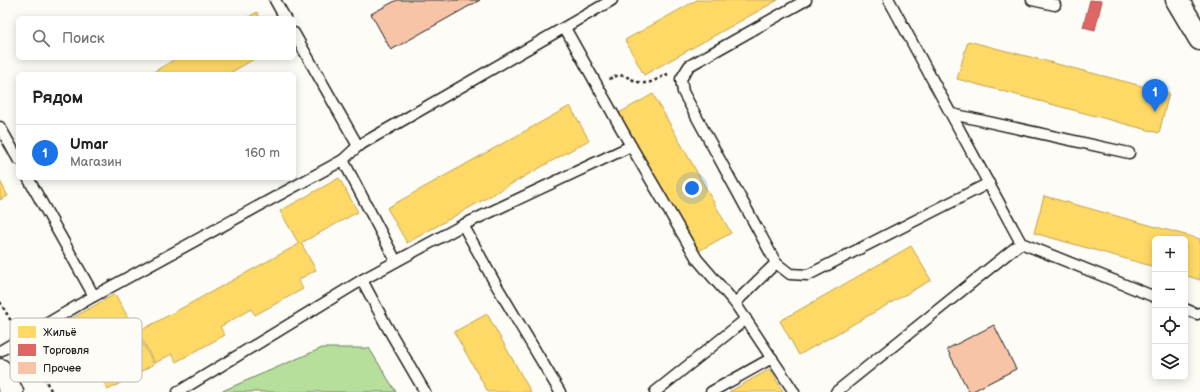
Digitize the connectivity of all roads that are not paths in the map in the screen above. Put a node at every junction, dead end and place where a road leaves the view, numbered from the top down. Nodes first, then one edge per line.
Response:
1 (275, 0) edge
2 (612, 0) edge
3 (806, 0) edge
4 (889, 0) edge
5 (1032, 0) edge
6 (1178, 0) edge
7 (1055, 5) dead end
8 (284, 16) edge
9 (565, 28) junction
10 (296, 37) edge
11 (1200, 39) edge
12 (952, 114) junction
13 (0, 127) edge
14 (358, 146) junction
15 (631, 146) junction
16 (1129, 153) dead end
17 (16, 155) edge
18 (343, 160) junction
19 (29, 180) edge
20 (989, 183) junction
21 (464, 225) junction
22 (1022, 243) junction
23 (396, 261) junction
24 (776, 263) junction
25 (362, 280) junction
26 (94, 296) junction
27 (1152, 296) edge
28 (735, 304) junction
29 (1188, 310) edge
30 (1200, 313) edge
31 (56, 318) edge
32 (746, 319) junction
33 (10, 345) edge
34 (0, 351) edge
35 (772, 358) junction
36 (0, 370) edge
37 (12, 392) edge
38 (178, 392) edge
39 (425, 392) edge
40 (560, 392) edge
41 (655, 392) edge
42 (711, 392) edge
43 (794, 392) edge
44 (836, 392) edge

1 - 8 lane
2 - 9 lane
3 - 24 lane
4 - 12 lane
5 - 7 lane
6 - 11 main road
9 - 14 lane
9 - 15 lane
10 - 14 lane
12 - 16 lane
12 - 20 lane
13 - 17 lane
14 - 18 lane
15 - 21 lane
15 - 28 lane
18 - 23 lane
18 - 26 lane
19 - 26 lane
20 - 22 lane
20 - 24 lane
21 - 23 lane
21 - 40 lane
22 - 27 lane
22 - 44 lane
23 - 25 lane
24 - 28 lane
25 - 38 lane
25 - 39 lane
26 - 31 lane
28 - 32 lane
29 - 30 lane
32 - 35 lane
32 - 41 lane
33 - 34 lane
35 - 42 lane
35 - 43 lane
36 - 37 main road

